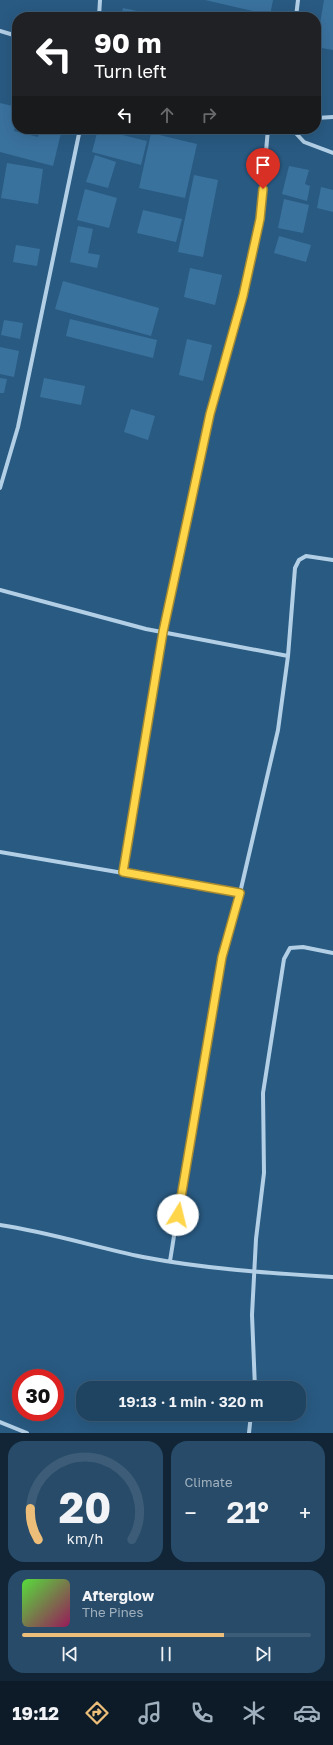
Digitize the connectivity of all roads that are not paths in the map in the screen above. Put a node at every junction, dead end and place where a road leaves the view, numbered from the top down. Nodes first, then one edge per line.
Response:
1 (100, 0) edge
2 (298, 0) edge
3 (99, 12) edge
4 (297, 12) edge
5 (0, 31) edge
6 (12, 35) edge
7 (333, 117) edge
8 (321, 118) edge
9 (79, 134) edge
10 (268, 134) edge
11 (297, 134) edge
12 (333, 153) edge
13 (0, 488) edge
14 (333, 560) edge
15 (0, 590) edge
16 (163, 632) junction
17 (288, 656) junction
18 (0, 852) edge
19 (123, 872) junction
20 (240, 893) junction
21 (333, 952) edge
22 (0, 1226) edge
23 (170, 1260) junction
24 (254, 1272) junction
25 (333, 1277) edge
26 (255, 1381) edge
27 (250, 1421) edge
28 (0, 1422) edge
29 (27, 1433) edge
30 (249, 1433) edge

1 - 3 street
2 - 4 street
5 - 6 street
7 - 8 street
9 - 13 street
10 - 16 street
11 - 12 street
14 - 17 street
15 - 16 street
16 - 17 street
16 - 19 street
17 - 20 street
18 - 19 street
19 - 20 street
20 - 23 street
21 - 24 street
22 - 23 street
23 - 24 street
24 - 25 street
24 - 26 street
27 - 30 street
28 - 29 street

